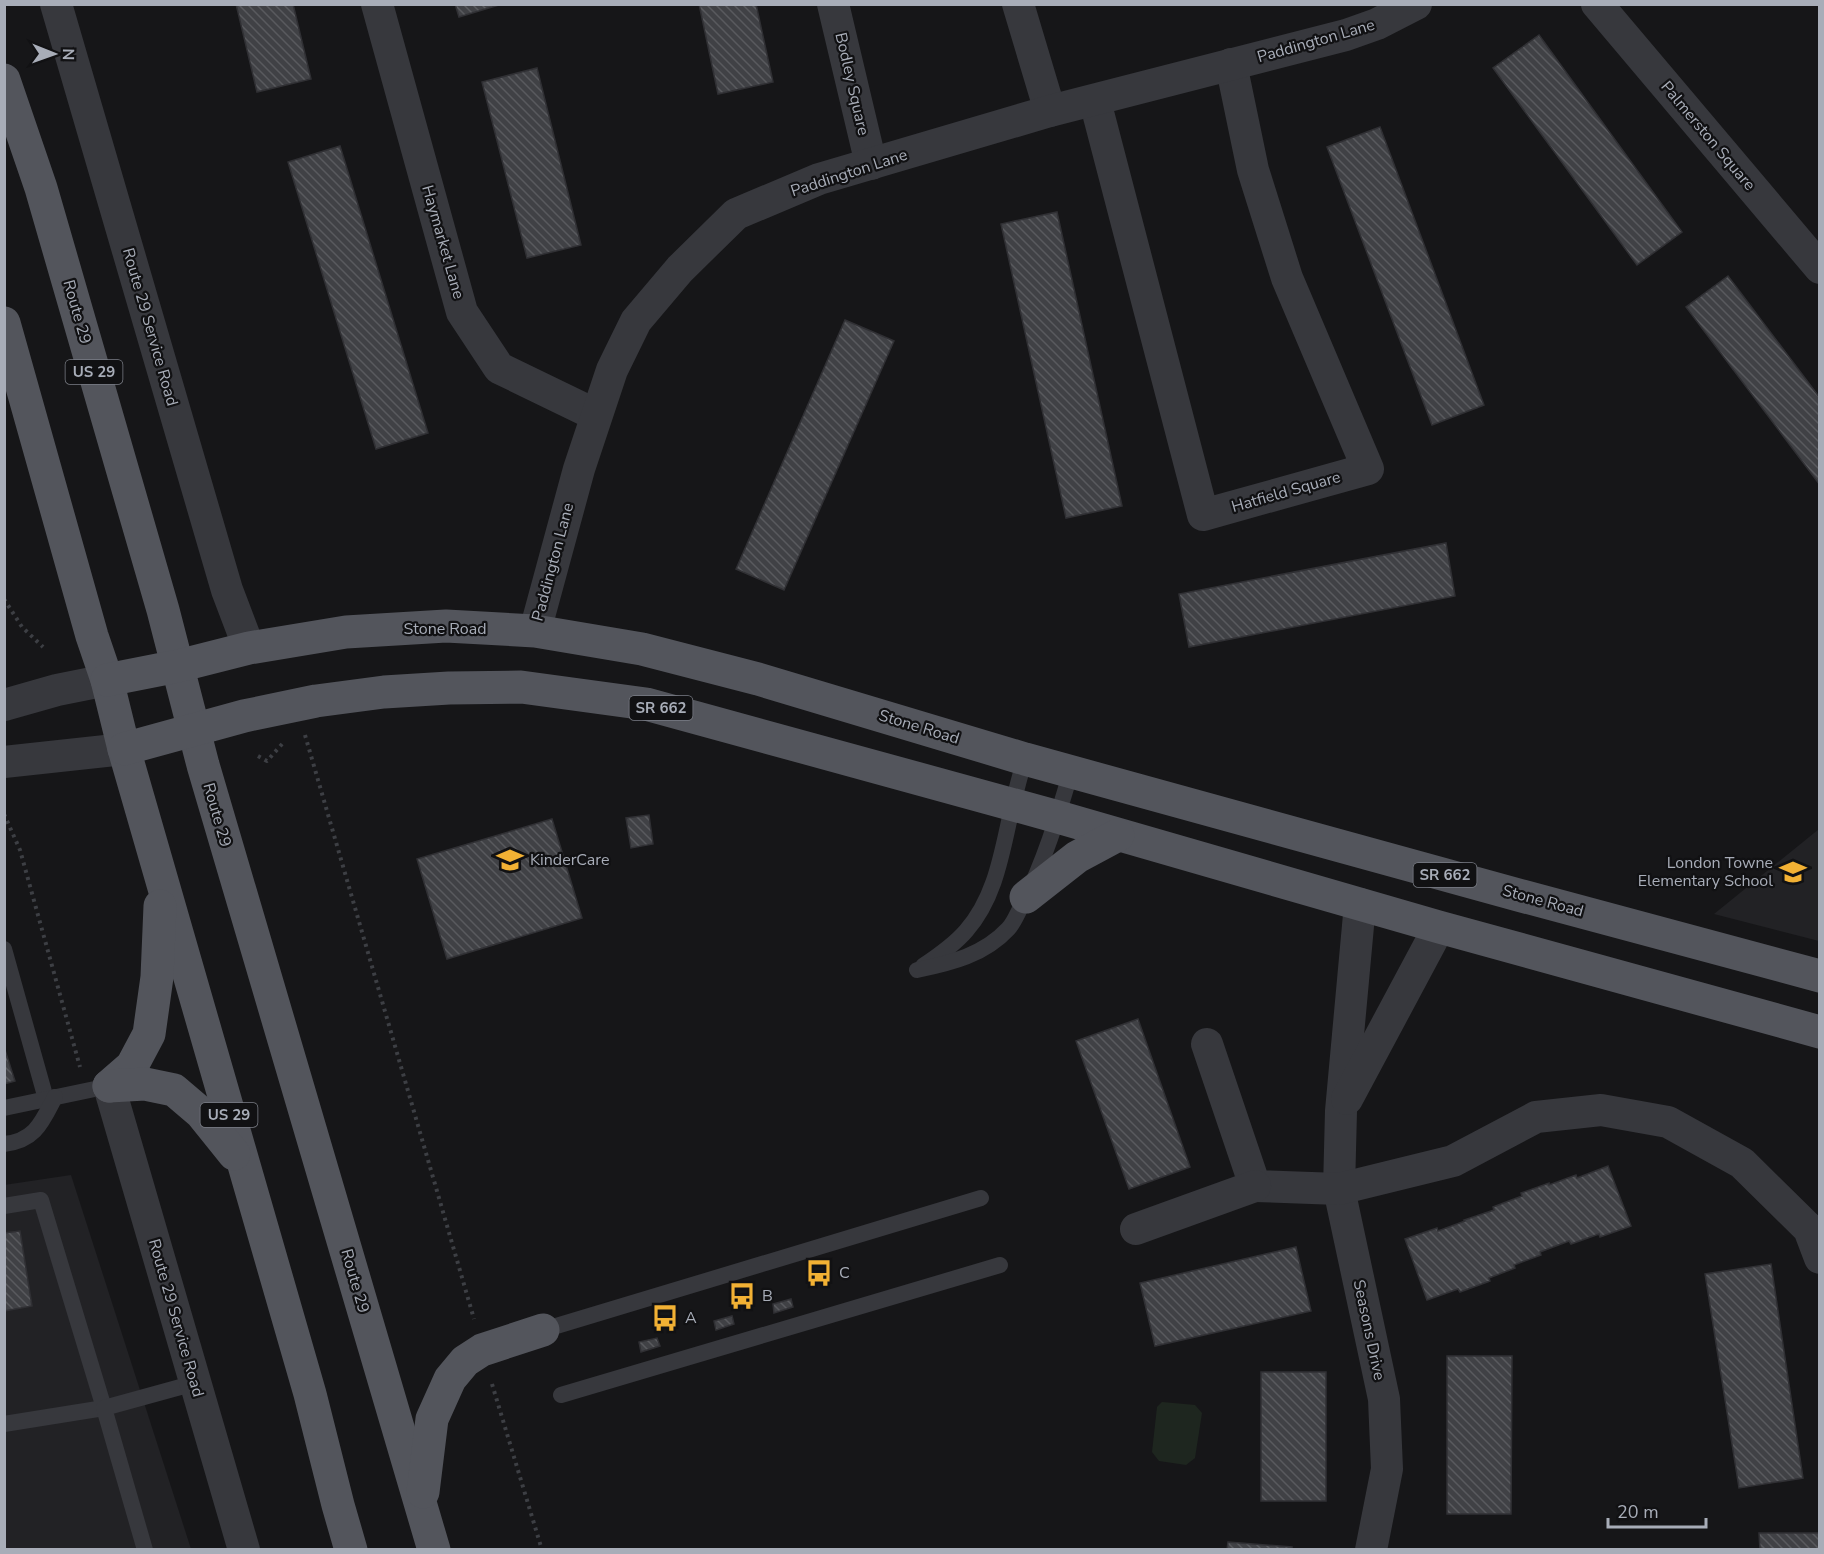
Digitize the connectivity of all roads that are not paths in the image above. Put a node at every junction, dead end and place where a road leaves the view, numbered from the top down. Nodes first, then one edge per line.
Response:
1 (56, 4) edge
2 (377, 4) edge
3 (833, 4) edge
4 (1018, 4) edge
5 (1416, 4) edge
6 (1597, 4) edge
7 (1231, 64) junction
8 (4, 80) edge
9 (1095, 101) junction
10 (1050, 111) junction
11 (871, 164) junction
12 (1820, 268) edge
13 (4, 323) edge
14 (596, 415) junction
15 (535, 631) junction
16 (249, 648) junction
17 (178, 666) junction
18 (107, 680) junction
19 (4, 705) edge
20 (192, 729) junction
21 (124, 749) junction
22 (1025, 759) junction
23 (4, 762) edge
24 (1071, 771) junction
25 (1012, 805) junction
26 (1058, 817) junction
27 (1118, 835) junction
28 (160, 877) junction
29 (1026, 897) junction
30 (1360, 904) junction
31 (1439, 927) junction
32 (4, 949) edge
33 (1820, 976) edge
34 (1820, 1032) edge
35 (1207, 1044) dead end
36 (108, 1086) junction
37 (50, 1098) junction
38 (4, 1108) edge
39 (1341, 1110) junction
40 (4, 1144) edge
41 (244, 1167) junction
42 (1255, 1186) junction
43 (1339, 1189) junction
44 (981, 1198) dead end
45 (4, 1206) edge
46 (1136, 1229) dead end
47 (1820, 1258) edge
48 (1000, 1266) dead end
49 (543, 1330) joint
50 (195, 1383) junction
51 (561, 1395) dead end
52 (104, 1408) junction
53 (4, 1425) edge
54 (421, 1506) junction
55 (145, 1550) edge
56 (244, 1550) edge
57 (351, 1550) edge
58 (434, 1550) edge
59 (1371, 1550) edge

1 - 16 street, Route 29 Service Road
2 - 14 street, Haymarket Lane
3 - 11 street, Bodley Square
4 - 10 street
5 - 7 street, Paddington Lane
6 - 12 street, Palmerston Square
7 - 9 street, Paddington Lane
7 - 9 street, Hatfield Square
8 - 17 main road, Route 29 / US 29
9 - 10 street, Paddington Lane
10 - 11 street, Paddington Lane
11 - 14 street, Paddington Lane
13 - 18 main road, US 29
14 - 15 street, Paddington Lane
15 - 16 main road, Stone Road / SR 662
15 - 22 main road, Stone Road / SR 662
16 - 17 main road, Stone Road / SR 662
17 - 18 main road, Stone Road / SR 662
17 - 20 main road, Route 29 / US 29
18 - 19 street, Stone Road / SR 662
18 - 21 main road, US 29
20 - 21 main road, SR 662
20 - 25 main road, SR 662
20 - 54 main road, Route 29 / US 29
21 - 23 street, SR 662
21 - 28 main road, US 29
22 - 24 main road, Stone Road / SR 662
22 - 25 lane
24 - 26 lane
24 - 33 main road, Stone Road / SR 662
25 - 26 main road, SR 662
25 - 29 lane
26 - 27 main road, SR 662
26 - 29 lane
27 - 29 main road
27 - 30 main road, SR 662
28 - 36 main road
28 - 41 main road, US 29
30 - 31 main road, SR 662
30 - 39 street, Seasons Drive
31 - 34 main road, SR 662
31 - 39 street, Seasons Drive
32 - 37 lane
35 - 42 street
36 - 37 lane
36 - 41 main road
36 - 50 street, Route 29 Service Road
37 - 38 lane
37 - 40 lane
39 - 43 street, Seasons Drive
41 - 57 main road, US 29
42 - 43 street
42 - 46 street
43 - 47 street
43 - 59 street, Seasons Drive
44 - 49 lane
45 - 52 lane
48 - 51 lane
49 - 54 main road
50 - 52 lane
50 - 56 street, Route 29 Service Road
52 - 53 lane
52 - 55 lane
54 - 58 main road, Route 29 / US 29

